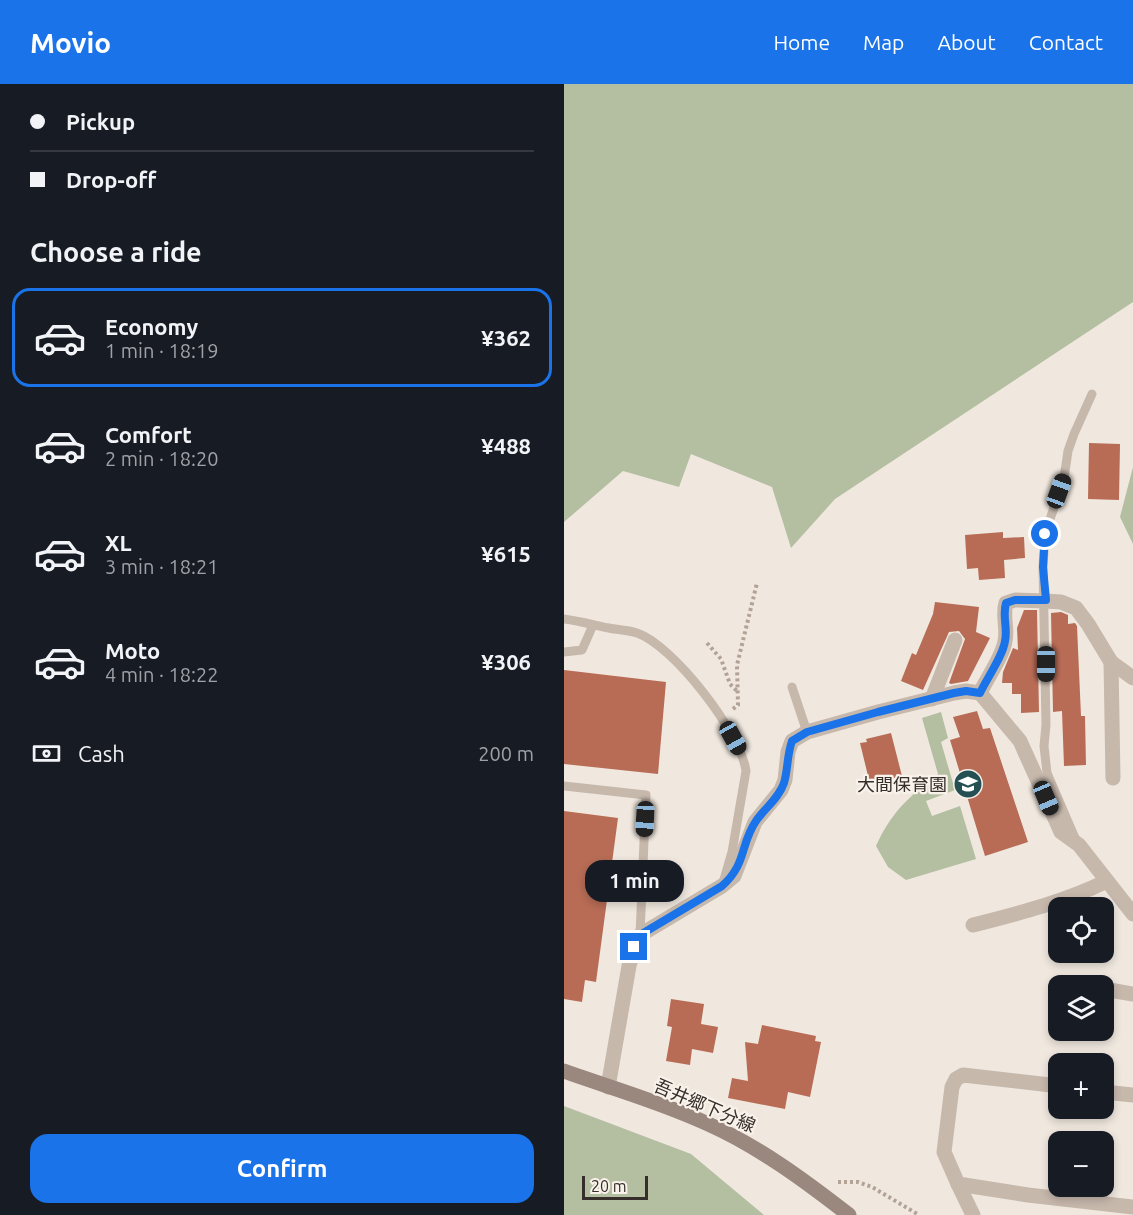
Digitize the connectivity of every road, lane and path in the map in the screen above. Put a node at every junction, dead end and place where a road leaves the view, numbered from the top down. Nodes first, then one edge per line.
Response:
1 (1092, 394) dead end
2 (757, 583) dead end
3 (1046, 600) junction
4 (564, 619) edge
5 (593, 625) junction
6 (955, 640) dead end
7 (707, 643) dead end
8 (564, 652) edge
9 (1111, 662) junction
10 (1133, 678) edge
11 (792, 687) dead end
12 (737, 692) junction
13 (980, 693) junction
14 (932, 699) junction
15 (722, 718) junction
16 (807, 732) junction
17 (1113, 778) dead end
18 (564, 786) edge
19 (1079, 845) junction
20 (1107, 881) junction
21 (722, 886) junction
22 (1133, 914) edge
23 (973, 925) dead end
24 (640, 935) junction
25 (1114, 991) edge
26 (1133, 994) edge
27 (564, 1071) edge
28 (1048, 1085) edge
29 (608, 1087) junction
30 (1114, 1093) edge
31 (1133, 1095) edge
32 (838, 1182) dead end
33 (958, 1184) junction
34 (1133, 1207) edge
35 (849, 1215) edge
36 (919, 1215) edge
37 (973, 1215) edge

1 - 3 lane
2 - 12 path
3 - 9 street
3 - 13 street
3 - 19 lane
4 - 5 lane
5 - 8 lane
5 - 15 lane
6 - 14 street
7 - 12 path
9 - 10 street
9 - 17 street
11 - 16 lane
12 - 15 path
13 - 14 street
13 - 19 street
14 - 16 street
15 - 21 lane
16 - 21 street
18 - 24 lane
19 - 20 street
20 - 22 street
20 - 23 street
21 - 24 street
24 - 29 street
25 - 26 street
27 - 29 main road, 吾井郷下分線
28 - 33 street
29 - 35 main road, 吾井郷下分線
30 - 31 street
32 - 36 path
33 - 34 street
33 - 37 street

